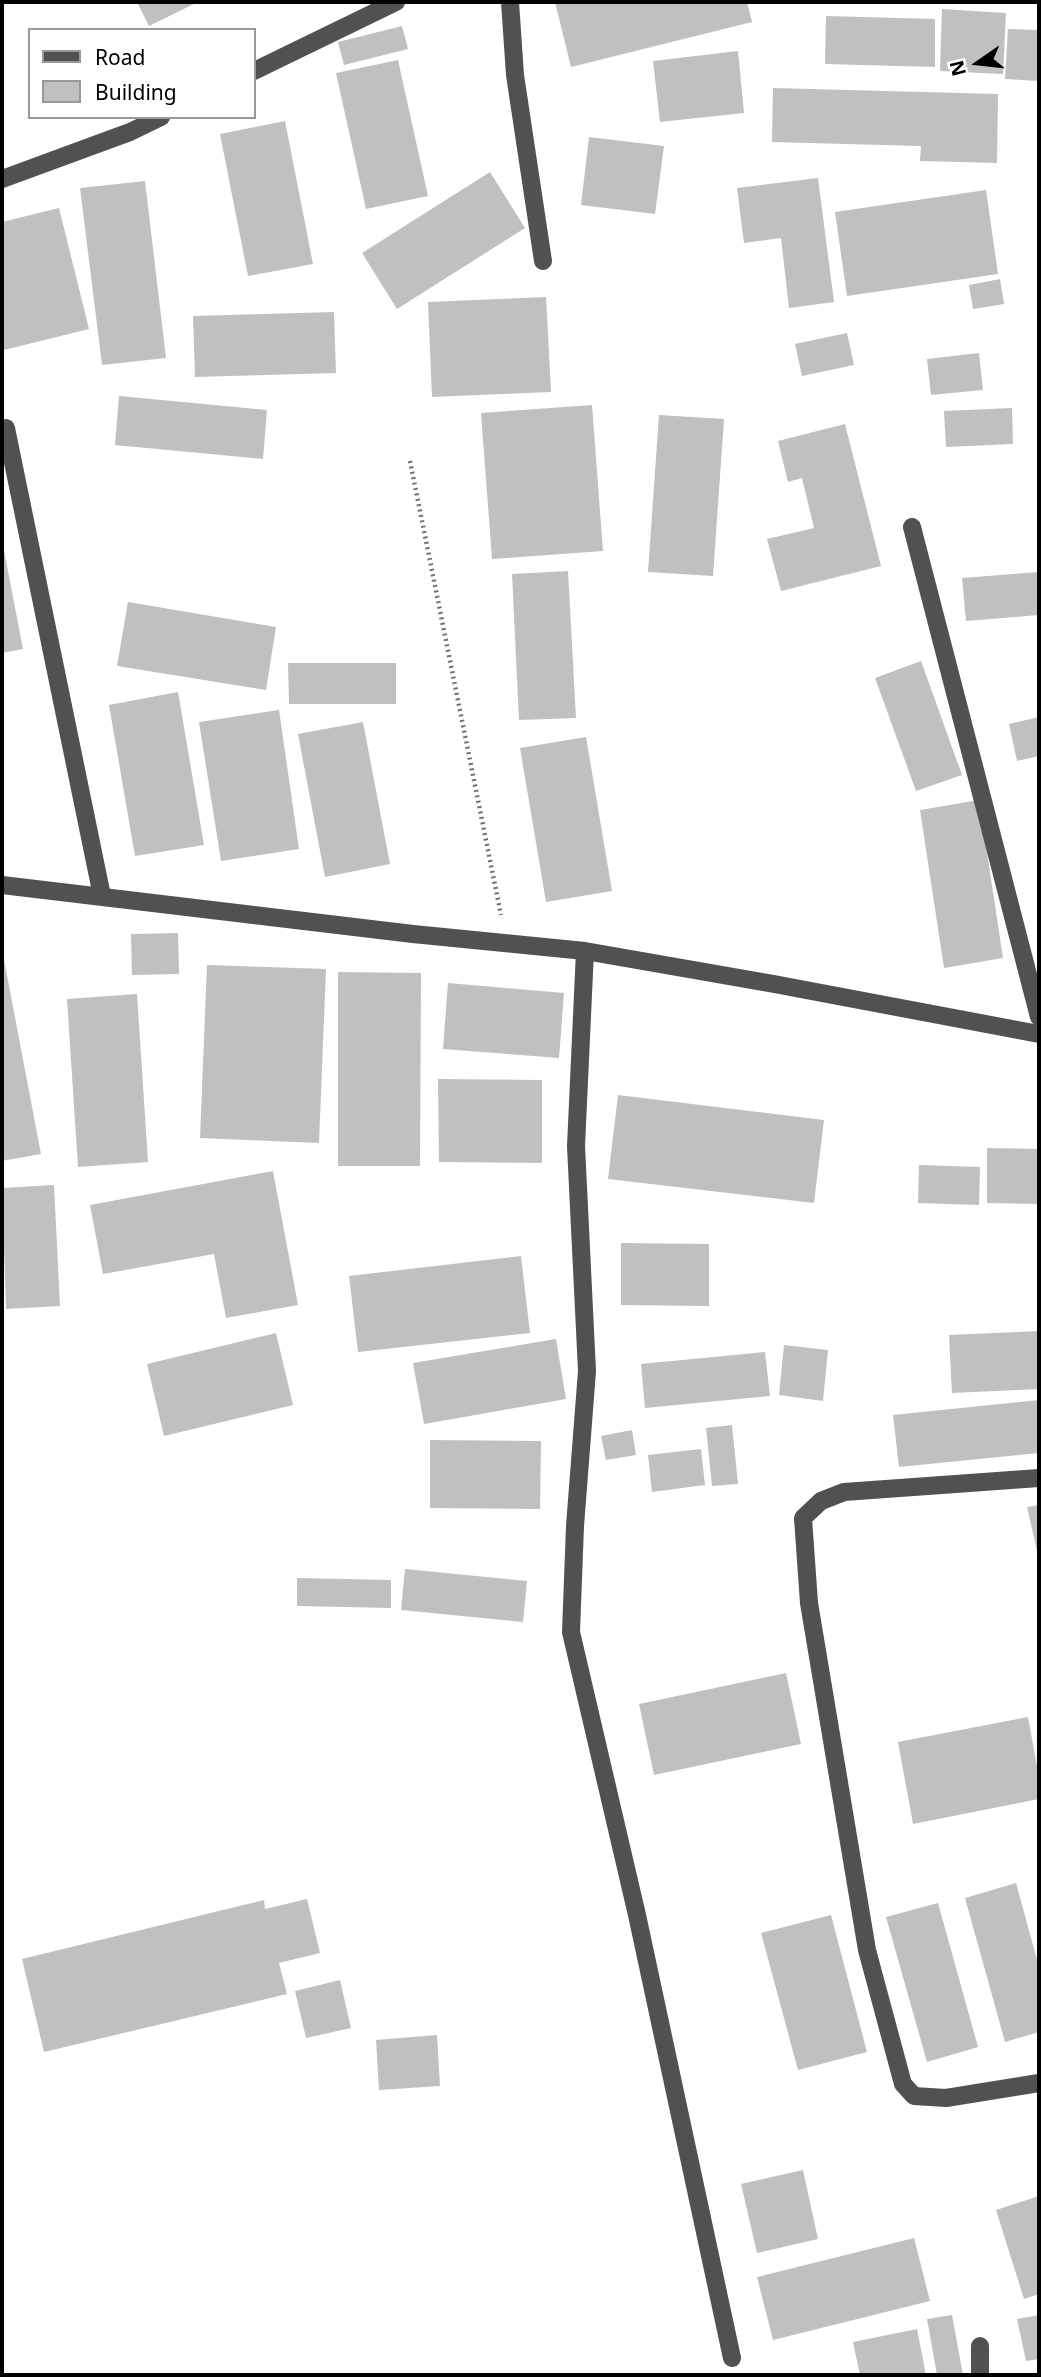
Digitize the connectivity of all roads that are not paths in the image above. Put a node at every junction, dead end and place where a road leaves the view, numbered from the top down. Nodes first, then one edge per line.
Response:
1 (396, 2) edge
2 (510, 2) edge
3 (256, 70) edge
4 (156, 119) edge
5 (2, 180) edge
6 (543, 261) dead end
7 (6, 428) dead end
8 (912, 527) dead end
9 (2, 885) edge
10 (102, 896) junction
11 (585, 951) junction
12 (1039, 1017) edge
13 (1039, 1034) edge
14 (1039, 1478) edge
15 (1039, 2083) edge
16 (979, 2346) dead end
17 (732, 2358) dead end
18 (981, 2375) edge

1 - 3 street
2 - 6 street
4 - 5 street
7 - 10 street
8 - 12 street
9 - 10 street
10 - 11 street
11 - 13 street
11 - 17 street
14 - 15 street
16 - 18 street

